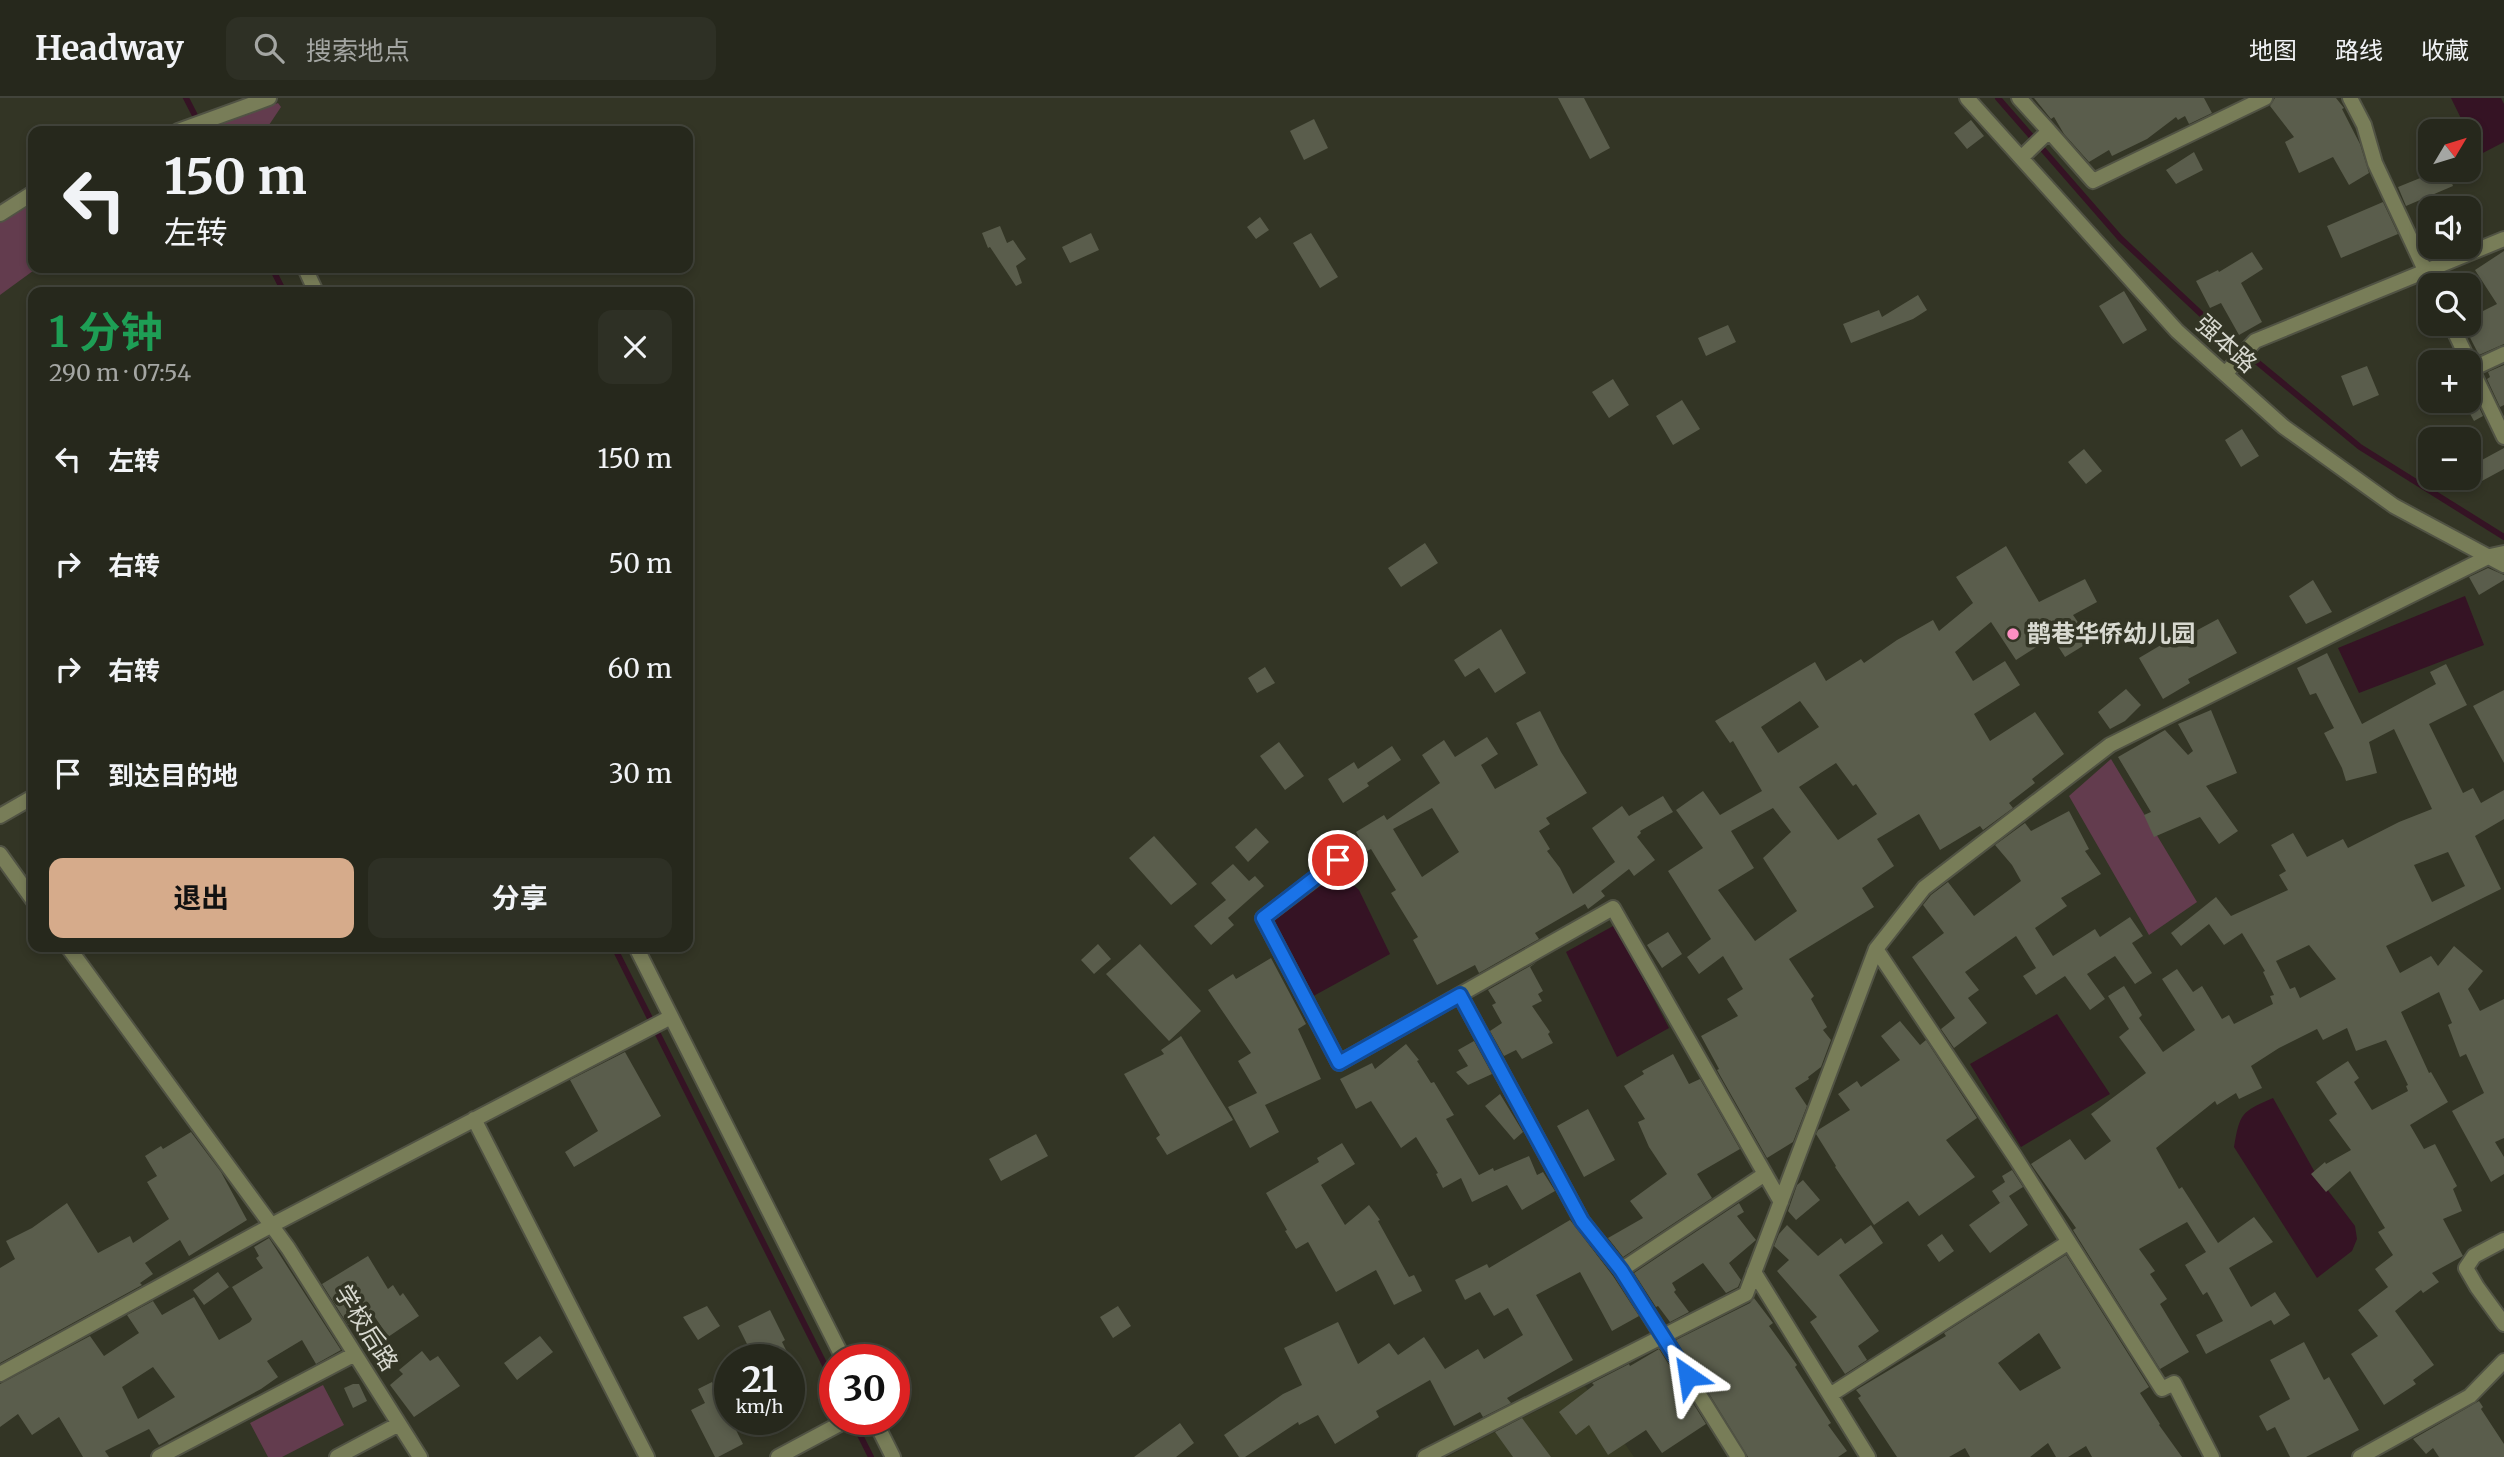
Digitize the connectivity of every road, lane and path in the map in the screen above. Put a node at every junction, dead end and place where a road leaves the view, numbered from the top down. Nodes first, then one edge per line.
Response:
1 (269, 98) edge
2 (1967, 98) edge
3 (2019, 98) edge
4 (2265, 98) edge
5 (2350, 98) edge
6 (196, 126) edge
7 (2046, 135) junction
8 (2026, 154) junction
9 (28, 196) edge
10 (0, 214) edge
11 (2504, 239) edge
12 (2425, 269) junction
13 (2427, 273) edge
14 (2504, 354) edge
15 (2481, 361) edge
16 (2225, 374) junction
17 (2481, 388) edge
18 (2504, 437) edge
19 (2497, 554) edge
20 (2504, 565) edge
21 (28, 800) edge
22 (0, 816) edge
23 (0, 854) edge
24 (1338, 860) dead end
25 (28, 893) edge
26 (1876, 949) junction
27 (72, 952) edge
28 (638, 952) edge
29 (1460, 995) junction
30 (666, 1019) junction
31 (474, 1119) junction
32 (1765, 1174) junction
33 (1781, 1202) junction
34 (272, 1225) junction
35 (2504, 1240) edge
36 (2069, 1242) junction
37 (1621, 1270) junction
38 (1754, 1272) junction
39 (2504, 1324) edge
40 (1663, 1336) junction
41 (836, 1344) edge
42 (355, 1354) junction
43 (2504, 1361) edge
44 (0, 1374) edge
45 (1830, 1395) junction
46 (399, 1424) junction
47 (820, 1435) edge
48 (882, 1435) edge
49 (159, 1457) edge
50 (337, 1457) edge
51 (420, 1457) edge
52 (648, 1457) edge
53 (778, 1457) edge
54 (893, 1457) edge
55 (1425, 1457) edge
56 (1738, 1457) edge
57 (1868, 1457) edge
58 (2212, 1457) edge
59 (2360, 1457) edge

1 - 6 street
2 - 8 street, 强本路
3 - 7 street
4 - 7 street
5 - 12 street
7 - 8 street
8 - 16 street, 强本路
9 - 10 street
11 - 12 street
12 - 13 street
12 - 16 street
14 - 15 street
16 - 19 street, 强本路
17 - 18 street
19 - 20 street, 强本路
19 - 26 street
21 - 22 street
23 - 25 street
24 - 29 street
26 - 33 street
26 - 36 street
27 - 34 street, 学校后路
28 - 30 street
29 - 32 street
29 - 37 street
30 - 31 street
30 - 41 street
31 - 34 street
31 - 52 street
32 - 33 street
32 - 37 street
33 - 38 street
34 - 42 street, 学校后路
34 - 44 street
35 - 39 street
36 - 45 street
36 - 58 street
37 - 40 street
38 - 40 street
38 - 45 street
40 - 55 street
40 - 56 street
42 - 46 street, 学校后路
42 - 49 street
43 - 59 street
45 - 57 street
46 - 50 street
46 - 51 street, 学校后路
47 - 53 street
48 - 54 street

